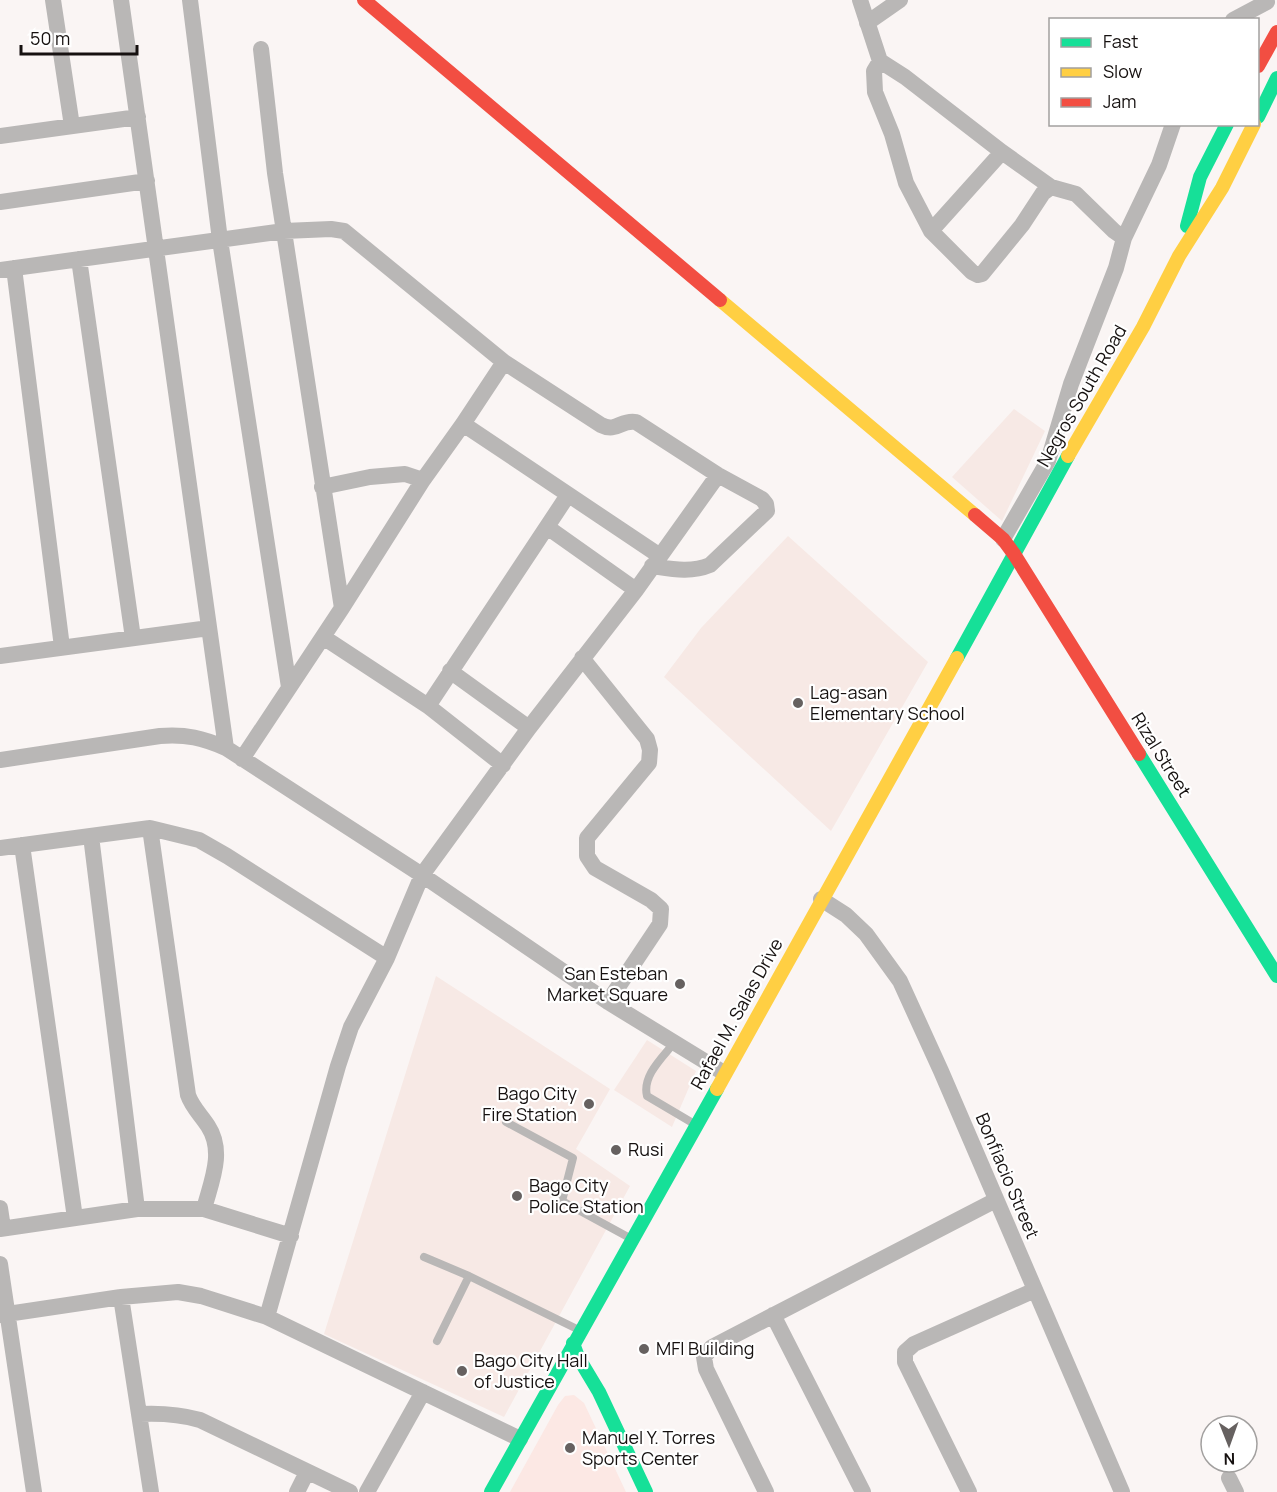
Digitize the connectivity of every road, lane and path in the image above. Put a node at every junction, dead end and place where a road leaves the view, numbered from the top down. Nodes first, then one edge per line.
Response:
1 (53, 0) edge
2 (121, 0) edge
3 (190, 0) edge
4 (364, 0) edge
5 (860, 0) edge
6 (900, 0) edge
7 (1266, 2) dead end
8 (1237, 18) edge
9 (867, 23) junction
10 (1277, 32) edge
11 (261, 49) dead end
12 (880, 61) junction
13 (1259, 63) edge
14 (1277, 78) edge
15 (1259, 113) edge
16 (138, 117) junction
17 (72, 126) junction
18 (1172, 126) edge
19 (1226, 126) edge
20 (1253, 126) edge
21 (0, 136) edge
22 (1002, 152) junction
23 (147, 182) junction
24 (1051, 187) junction
25 (0, 202) edge
26 (284, 231) junction
27 (932, 231) junction
28 (1124, 238) junction
29 (220, 240) junction
30 (156, 249) junction
31 (1179, 256) junction
32 (79, 259) junction
33 (7, 269) edge
34 (504, 362) junction
35 (463, 424) junction
36 (718, 475) junction
37 (423, 480) junction
38 (322, 487) junction
39 (568, 495) junction
40 (547, 527) junction
41 (1003, 539) junction
42 (1014, 554) junction
43 (656, 561) junction
44 (636, 590) junction
45 (342, 608) junction
46 (209, 628) junction
47 (323, 637) junction
48 (133, 638) junction
49 (62, 647) junction
50 (0, 656) edge
51 (582, 658) junction
52 (450, 671) junction
53 (290, 687) junction
54 (428, 706) junction
55 (529, 728) junction
56 (226, 748) junction
57 (242, 759) junction
58 (0, 760) edge
59 (503, 765) junction
60 (150, 828) junction
61 (92, 836) junction
62 (22, 845) junction
63 (0, 848) edge
64 (422, 875) junction
65 (825, 902) junction
66 (387, 958) junction
67 (1277, 976) edge
68 (608, 1002) junction
69 (674, 1043) junction
70 (724, 1073) junction
71 (506, 1122) dead end
72 (696, 1124) junction
73 (996, 1200) junction
74 (0, 1208) edge
75 (137, 1209) junction
76 (204, 1209) junction
77 (75, 1218) junction
78 (2, 1229) edge
79 (291, 1236) junction
80 (631, 1239) junction
81 (424, 1257) dead end
82 (0, 1264) edge
83 (469, 1276) junction
84 (1035, 1290) junction
85 (121, 1297) junction
86 (3, 1314) edge
87 (773, 1315) junction
88 (267, 1317) junction
89 (580, 1330) junction
90 (437, 1341) dead end
91 (573, 1343) junction
92 (423, 1392) junction
93 (140, 1414) junction
94 (520, 1439) junction
95 (307, 1472) junction
96 (34, 1492) edge
97 (151, 1492) edge
98 (297, 1492) edge
99 (350, 1492) edge
100 (367, 1492) edge
101 (491, 1492) edge
102 (646, 1492) edge
103 (766, 1492) edge
104 (863, 1492) edge
105 (969, 1492) edge
106 (1122, 1492) edge

1 - 17 street
2 - 16 street
3 - 29 street
4 - 41 main road, Rizal Street
5 - 9 street
6 - 9 street
7 - 8 street
9 - 12 street
10 - 13 main road
11 - 26 street
12 - 22 street
12 - 27 street
14 - 15 main road
16 - 17 street
16 - 23 street
17 - 21 street
18 - 28 street
19 - 31 main road, Negros South Road
20 - 31 main road, Negros South Road
22 - 24 street
22 - 27 street
23 - 25 street
23 - 30 street
24 - 27 street
24 - 28 street
26 - 29 street
26 - 34 street
26 - 38 street
28 - 41 street
29 - 30 street
29 - 53 street
30 - 32 street
30 - 46 street
31 - 42 main road, Negros South Road
32 - 33 street
32 - 48 street
33 - 49 street
34 - 35 street
34 - 36 street
35 - 37 street
35 - 39 street
36 - 43 street
36 - 43 street
37 - 38 street
37 - 45 street
38 - 45 street
39 - 40 street
39 - 43 street
40 - 44 street
40 - 52 street
41 - 42 main road, Rizal Street
42 - 65 main road, Rafael M. Salas Drive
42 - 67 main road, Rizal Street
43 - 44 street
44 - 51 street
45 - 47 street
46 - 48 street
46 - 56 street
47 - 53 street
47 - 54 street
48 - 49 street
49 - 50 street
51 - 55 street
51 - 68 street
52 - 54 street
52 - 55 street
53 - 57 street
54 - 59 street
55 - 59 street
56 - 57 street
56 - 58 street
57 - 64 street
59 - 64 street
60 - 61 street
60 - 66 street
60 - 76 street
61 - 62 street
61 - 75 street
62 - 63 street
62 - 77 street
64 - 66 street
64 - 68 street
65 - 70 main road, Rafael M. Salas Drive
65 - 73 street, Bonfiacio Street
66 - 79 street
68 - 69 street
69 - 70 street
69 - 72 lane
70 - 72 main road, Rafael M. Salas Drive
71 - 80 lane
72 - 80 main road, Rafael M. Salas Drive
73 - 84 street, Bonfiacio Street
73 - 87 street
74 - 78 street
75 - 76 street
75 - 77 street
76 - 79 street
77 - 78 street
79 - 88 street
80 - 89 main road, Rafael M. Salas Drive
81 - 83 lane
82 - 86 street
83 - 89 lane
83 - 90 lane
84 - 105 street
84 - 106 street, Bonfiacio Street
85 - 86 street
85 - 88 street
85 - 93 street
86 - 96 street
87 - 103 street
87 - 104 street
88 - 92 street
89 - 91 main road, Rafael M. Salas Drive
91 - 94 main road, Rafael M. Salas Drive
91 - 102 main road
92 - 94 street
92 - 100 street
93 - 95 street
93 - 97 street
94 - 101 main road, Rafael M. Salas Drive
95 - 98 street
95 - 99 street

